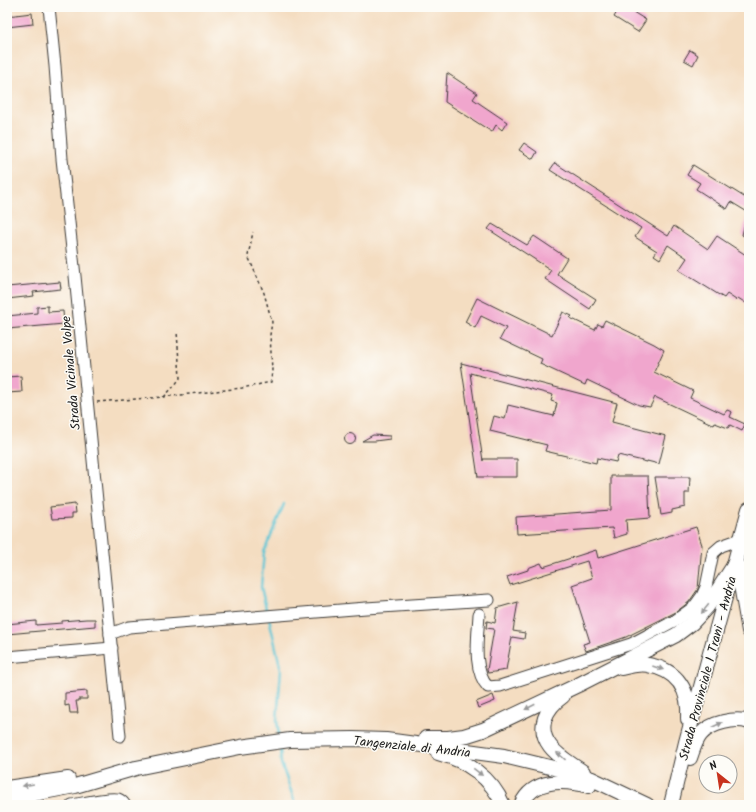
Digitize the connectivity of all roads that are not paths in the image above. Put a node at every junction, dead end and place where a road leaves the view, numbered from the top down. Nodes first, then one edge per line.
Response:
1 (49, 7) edge
2 (749, 509) edge
3 (742, 533) junction
4 (740, 559) edge
5 (489, 600) dead end
6 (479, 614) dead end
7 (749, 631) edge
8 (110, 634) junction
9 (112, 648) junction
10 (7, 657) edge
11 (606, 670) junction
12 (578, 685) junction
13 (749, 722) edge
14 (120, 736) dead end
15 (386, 740) junction
16 (686, 742) junction
17 (403, 743) junction
18 (122, 772) junction
19 (592, 779) junction
20 (7, 788) edge
21 (675, 791) junction
22 (621, 793) junction
23 (7, 800) edge
24 (72, 805) edge
25 (125, 805) edge
26 (503, 805) edge
27 (521, 805) edge
28 (647, 805) edge
29 (671, 805) edge

1 - 8 street, Strada Vicinale Volpe
2 - 3 main road, Strada Provinciale 1 Trani - Andria
3 - 4 main road, Strada Provinciale 1 Trani - Andria
3 - 6 street
4 - 7 main road
4 -> 11 main road
4 - 16 main road, Strada Provinciale 1 Trani - Andria
5 - 8 street
8 - 9 street, Strada Vicinale Volpe
9 - 10 street
9 - 14 street, Strada Vicinale Volpe
11 - 12 main road
11 -> 16 main road
12 -> 15 main road
19 -> 12 main road
21 -> 13 main road
15 - 17 main road, Tangenziale di Andria
15 - 18 main road, Tangenziale di Andria
16 - 21 main road, Strada Provinciale 1 Trani - Andria
17 - 19 main road, Tangenziale di Andria
17 -> 26 main road
18 -> 20 main road, Tangenziale di Andria
18 - 23 main road, Tangenziale di Andria
19 - 22 main road, Tangenziale di Andria
21 - 29 main road, Strada Provinciale 1 Trani - Andria
22 - 27 main road
22 - 28 main road, Tangenziale di Andria
24 - 25 street

